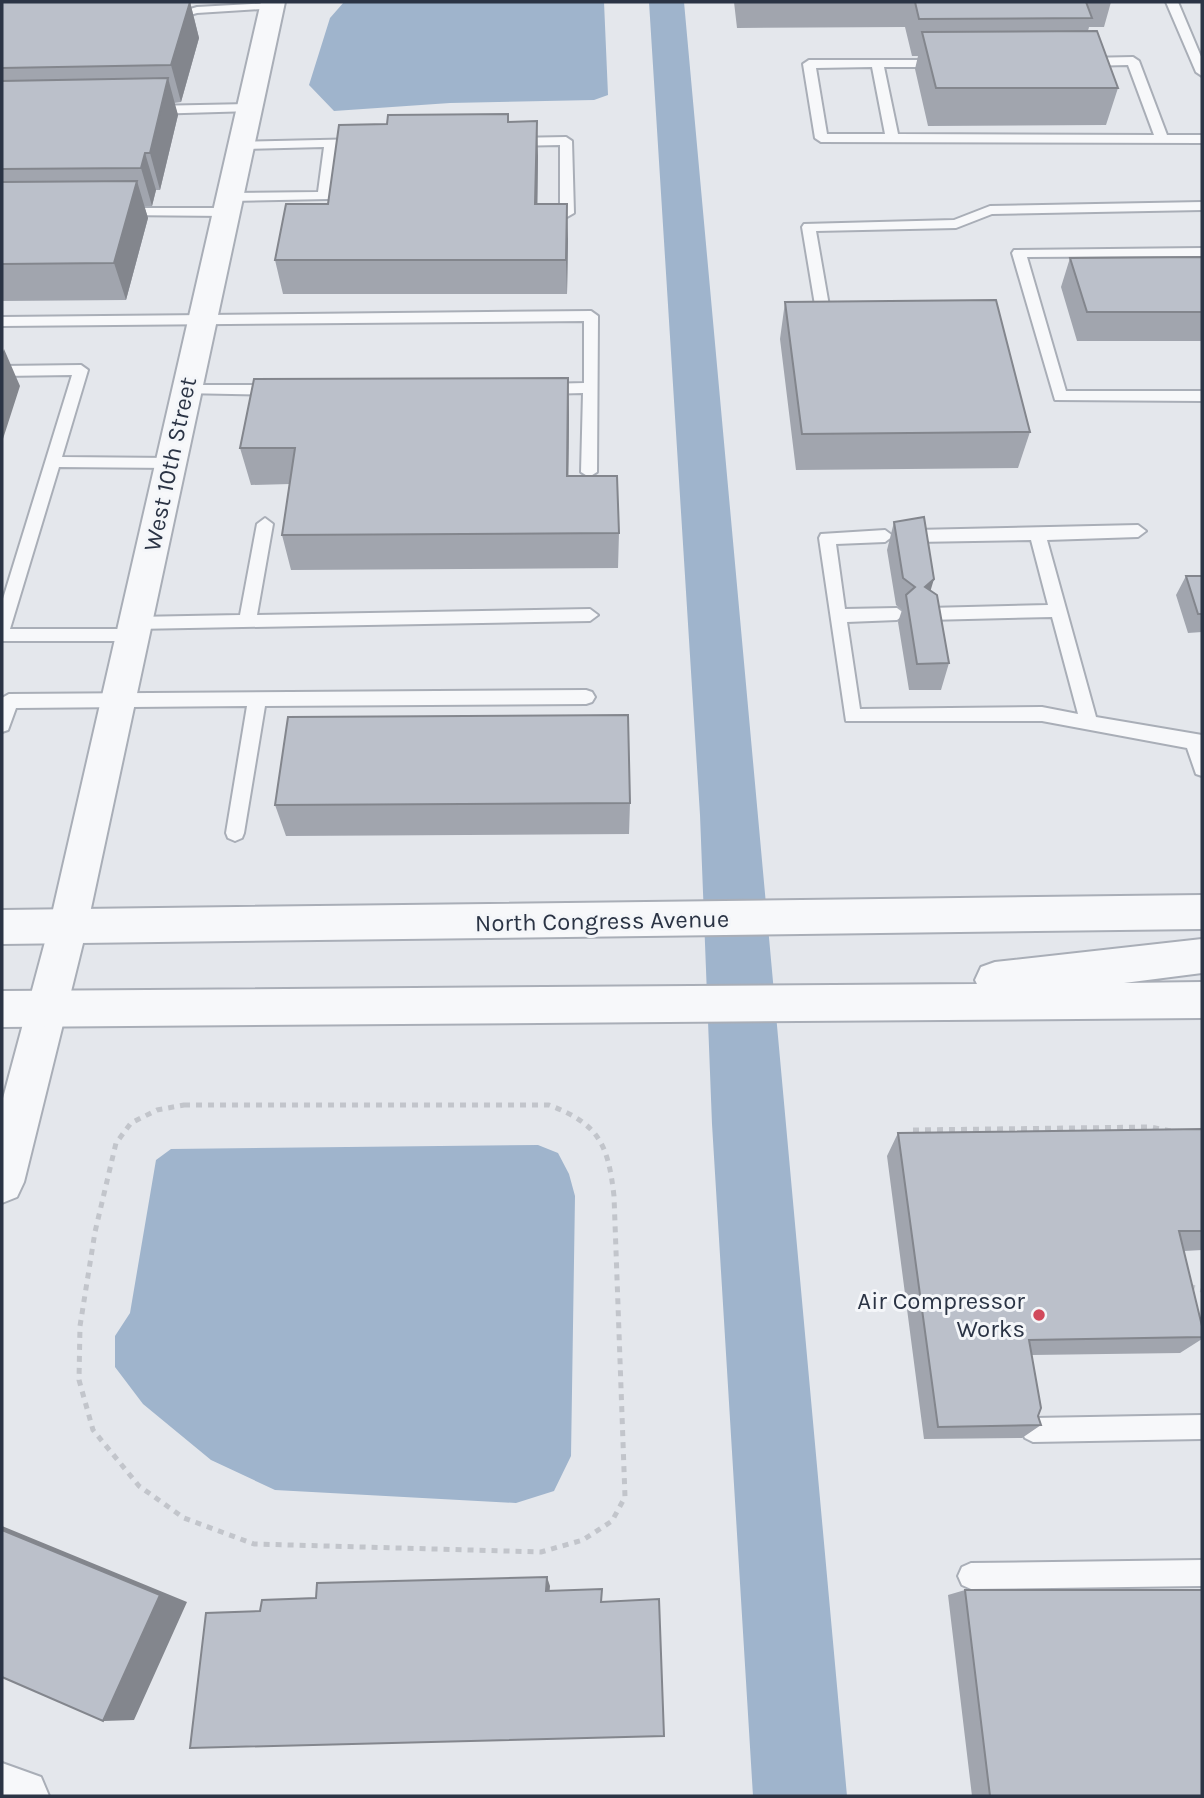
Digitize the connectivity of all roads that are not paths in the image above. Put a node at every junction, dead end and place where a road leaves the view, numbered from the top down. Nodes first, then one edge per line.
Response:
1 (1172, 2) edge
2 (272, 4) edge
3 (198, 6) edge
4 (152, 18) edge
5 (1065, 62) edge
6 (877, 63) junction
7 (958, 63) edge
8 (1202, 72) edge
9 (249, 108) junction
10 (139, 110) edge
11 (892, 138) junction
12 (1162, 139) junction
13 (1202, 139) edge
14 (497, 142) edge
15 (373, 143) edge
16 (331, 144) junction
17 (241, 145) junction
18 (228, 204) junction
19 (1202, 206) edge
20 (107, 212) edge
21 (567, 213) edge
22 (1202, 252) edge
23 (203, 318) junction
24 (2, 322) edge
25 (825, 323) edge
26 (2, 371) edge
27 (591, 388) junction
28 (535, 389) edge
29 (187, 390) junction
30 (298, 390) edge
31 (1202, 396) edge
32 (51, 462) junction
33 (171, 463) junction
34 (590, 472) dead end
35 (265, 524) dead end
36 (1138, 531) dead end
37 (1037, 534) junction
38 (885, 536) dead end
39 (915, 536) edge
40 (1059, 611) junction
41 (897, 614) dead end
42 (928, 614) edge
43 (590, 615) dead end
44 (838, 616) junction
45 (247, 621) junction
46 (2, 628) edge
47 (134, 629) junction
48 (2, 635) edge
49 (586, 697) dead end
50 (118, 699) junction
51 (5, 701) edge
52 (257, 701) junction
53 (1089, 723) junction
54 (2, 725) edge
55 (1198, 742) edge
56 (1202, 769) edge
57 (235, 833) dead end
58 (1202, 912) edge
59 (68, 927) junction
60 (2, 928) edge
61 (1202, 956) edge
62 (1202, 1000) edge
63 (794, 1003) junction
64 (2, 1009) edge
65 (48, 1009) junction
66 (2, 1182) edge
67 (1202, 1427) edge
68 (1033, 1430) edge
69 (1202, 1573) edge
70 (971, 1576) dead end
71 (2, 1790) edge
72 (22, 1796) edge

1 - 8 lane
2 - 3 lane
2 - 9 street, West 10th Street
3 - 4 lane
5 - 12 lane
6 - 7 lane
6 - 11 lane
6 - 11 lane
9 - 10 lane
9 - 17 street, West 10th Street
11 - 12 lane
12 - 13 lane
14 - 21 lane
15 - 16 lane
16 - 17 lane
16 - 18 lane
17 - 18 street, West 10th Street
18 - 20 lane
18 - 23 street, West 10th Street
19 - 25 lane
22 - 31 lane
23 - 24 lane
23 - 27 lane
23 - 29 street, West 10th Street
26 - 32 lane
27 - 28 lane
27 - 34 lane
29 - 30 lane
29 - 33 street, West 10th Street
32 - 33 lane
32 - 46 lane
33 - 47 street, West 10th Street
35 - 45 lane
36 - 37 lane
37 - 39 lane
37 - 40 lane
38 - 44 lane
40 - 42 lane
40 - 53 lane
41 - 44 lane
43 - 45 lane
44 - 53 lane
45 - 47 lane
47 - 48 lane
47 - 50 street, West 10th Street
49 - 52 lane
50 - 51 lane
50 - 52 lane
50 - 59 street, West 10th Street
51 - 54 lane
52 - 57 lane
53 - 55 lane
55 - 56 lane
58 - 59 street, North Congress Avenue
59 - 60 street, North Congress Avenue
59 - 65 street, West 10th Street
61 - 63 street
62 - 63 street
63 - 65 street
64 - 65 street
65 - 66 street, West 10th Street
67 - 68 lane
69 - 70 lane
71 - 72 street

